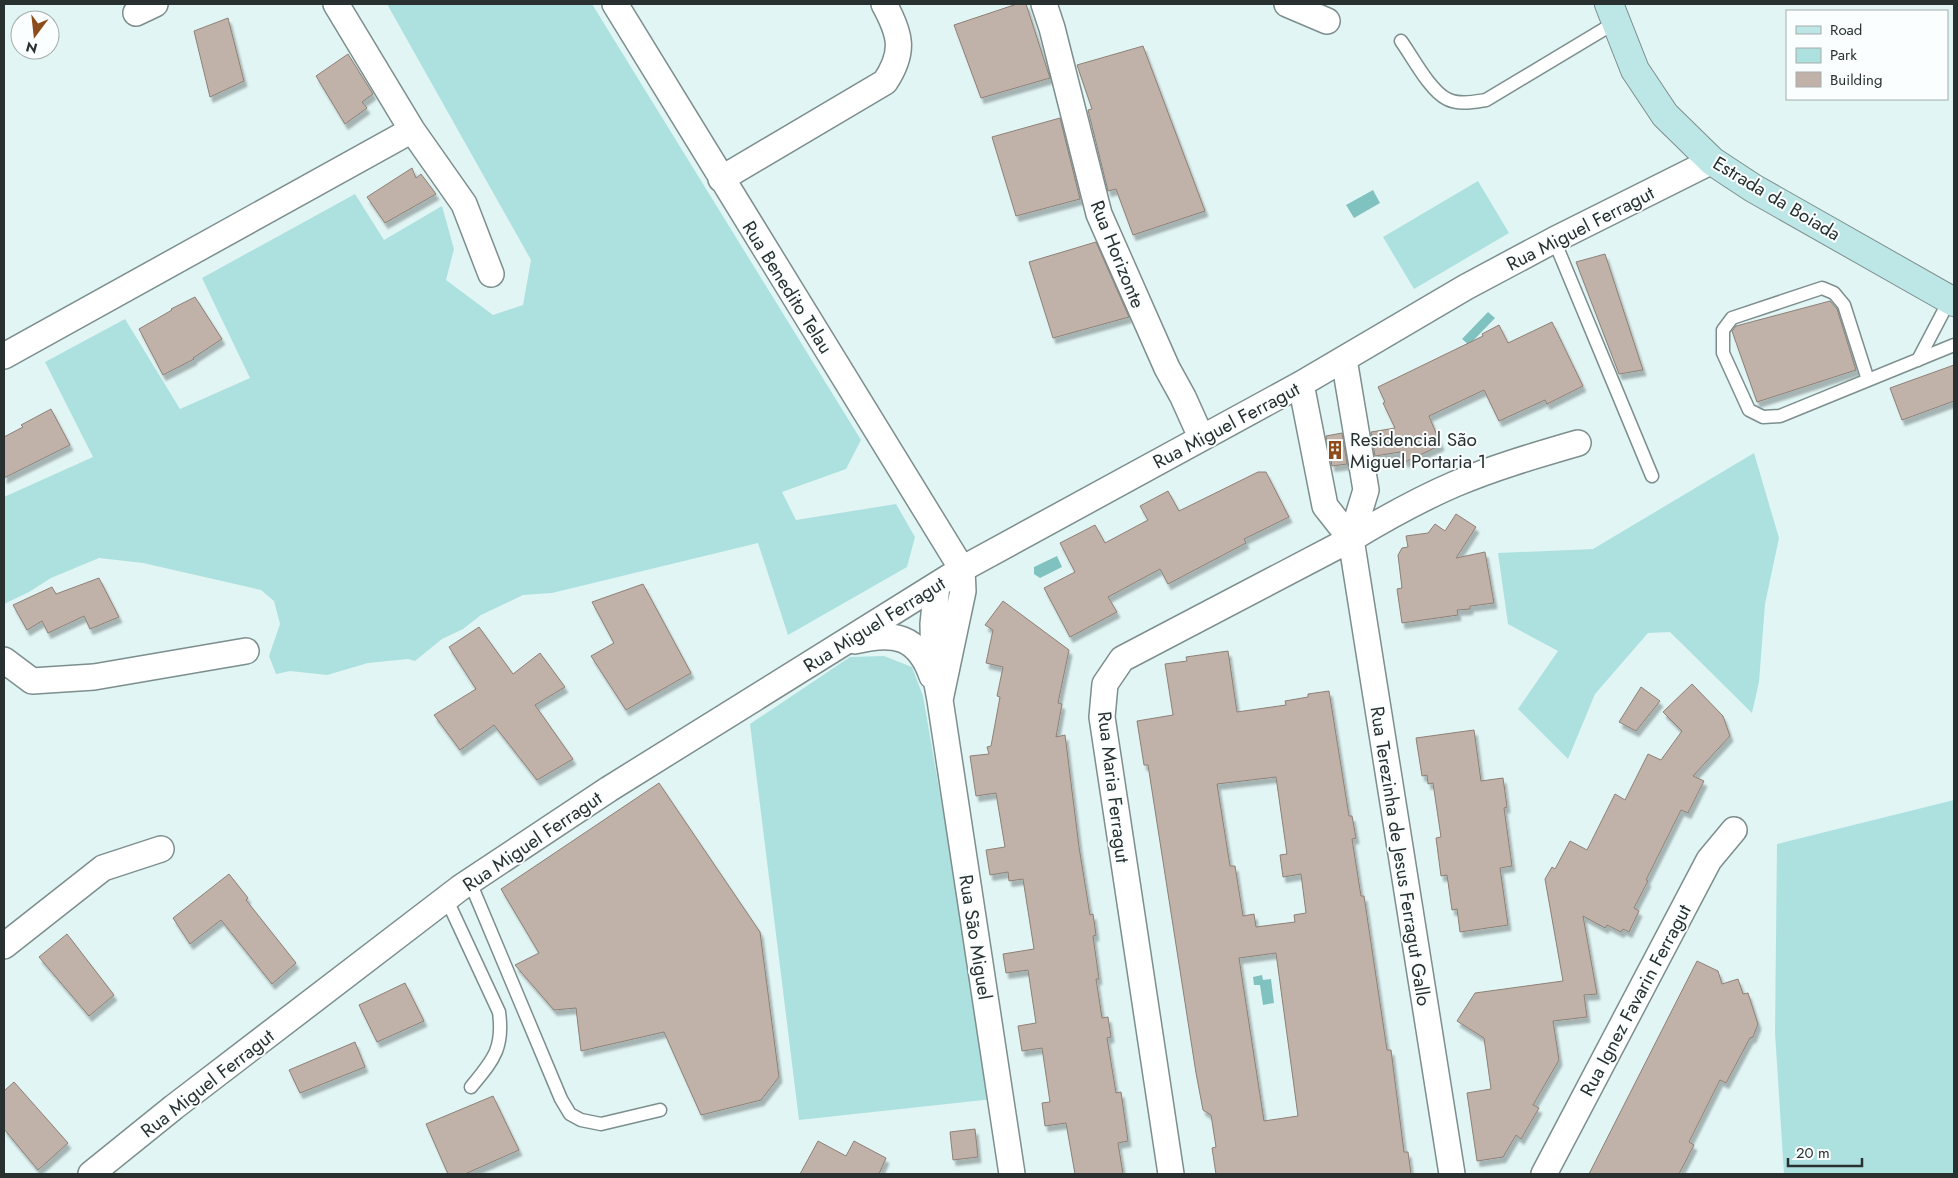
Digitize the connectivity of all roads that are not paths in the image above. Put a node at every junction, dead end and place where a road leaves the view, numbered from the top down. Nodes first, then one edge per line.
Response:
1 (336, 4) edge
2 (615, 4) edge
3 (884, 4) edge
4 (1044, 4) edge
5 (1287, 4) edge
6 (1613, 13) edge
7 (1327, 21) dead end
8 (1401, 40) dead end
9 (412, 130) junction
10 (1712, 161) junction
11 (721, 179) junction
12 (1554, 240) junction
13 (491, 274) dead end
14 (1952, 301) edge
15 (1954, 346) edge
16 (4, 356) edge
17 (1344, 359) junction
18 (1918, 360) junction
19 (1868, 380) junction
20 (1301, 384) junction
21 (1201, 437) junction
22 (1578, 443) dead end
23 (1652, 476) dead end
24 (1351, 539) junction
25 (962, 569) junction
26 (937, 585) junction
27 (842, 645) junction
28 (246, 651) dead end
29 (4, 660) edge
30 (940, 700) junction
31 (1734, 830) dead end
32 (161, 849) dead end
33 (470, 882) junction
34 (446, 898) junction
35 (4, 946) edge
36 (471, 1087) dead end
37 (660, 1110) dead end
38 (91, 1174) edge
39 (1012, 1174) edge
40 (1171, 1174) edge
41 (1452, 1174) edge
42 (1544, 1174) edge

1 - 9 street
2 - 11 street, Rua Benedito Telau
3 - 11 street
4 - 21 street, Rua Horizonte
5 - 7 street
6 - 8 lane
6 - 10 main road, Estrada da Boiada
9 - 13 street
9 - 16 street
10 - 12 street, Rua Miguel Ferragut
10 - 14 main road, Estrada da Boiada
11 - 25 street, Rua Benedito Telau
12 - 17 street, Rua Miguel Ferragut
12 - 23 lane
14 - 18 lane
15 - 18 lane
17 - 20 street, Rua Miguel Ferragut
17 - 24 street, Rua Terezinha de Jesus Ferragut Gallo
18 - 19 lane
19 - 19 lane
20 - 21 street, Rua Miguel Ferragut
20 - 24 street, Rua Terezinha de Jesus Ferragut Gallo
21 - 25 street, Rua Miguel Ferragut
22 - 24 street, Rua Maria Ferragut
24 - 40 street, Rua Maria Ferragut
24 - 41 street, Rua Terezinha de Jesus Ferragut Gallo
25 - 26 street, Rua Miguel Ferragut
25 - 30 street, Rua São Miguel
26 - 27 street, Rua Miguel Ferragut
26 - 30 street, Rua São Miguel
27 - 30 street, Rua São Miguel
27 - 33 street, Rua Miguel Ferragut
28 - 29 street
30 - 39 street, Rua São Miguel
31 - 42 street, Rua Ignez Favarin Ferragut
32 - 35 street
33 - 34 street, Rua Miguel Ferragut
33 - 37 lane
34 - 36 lane
34 - 38 street, Rua Miguel Ferragut

